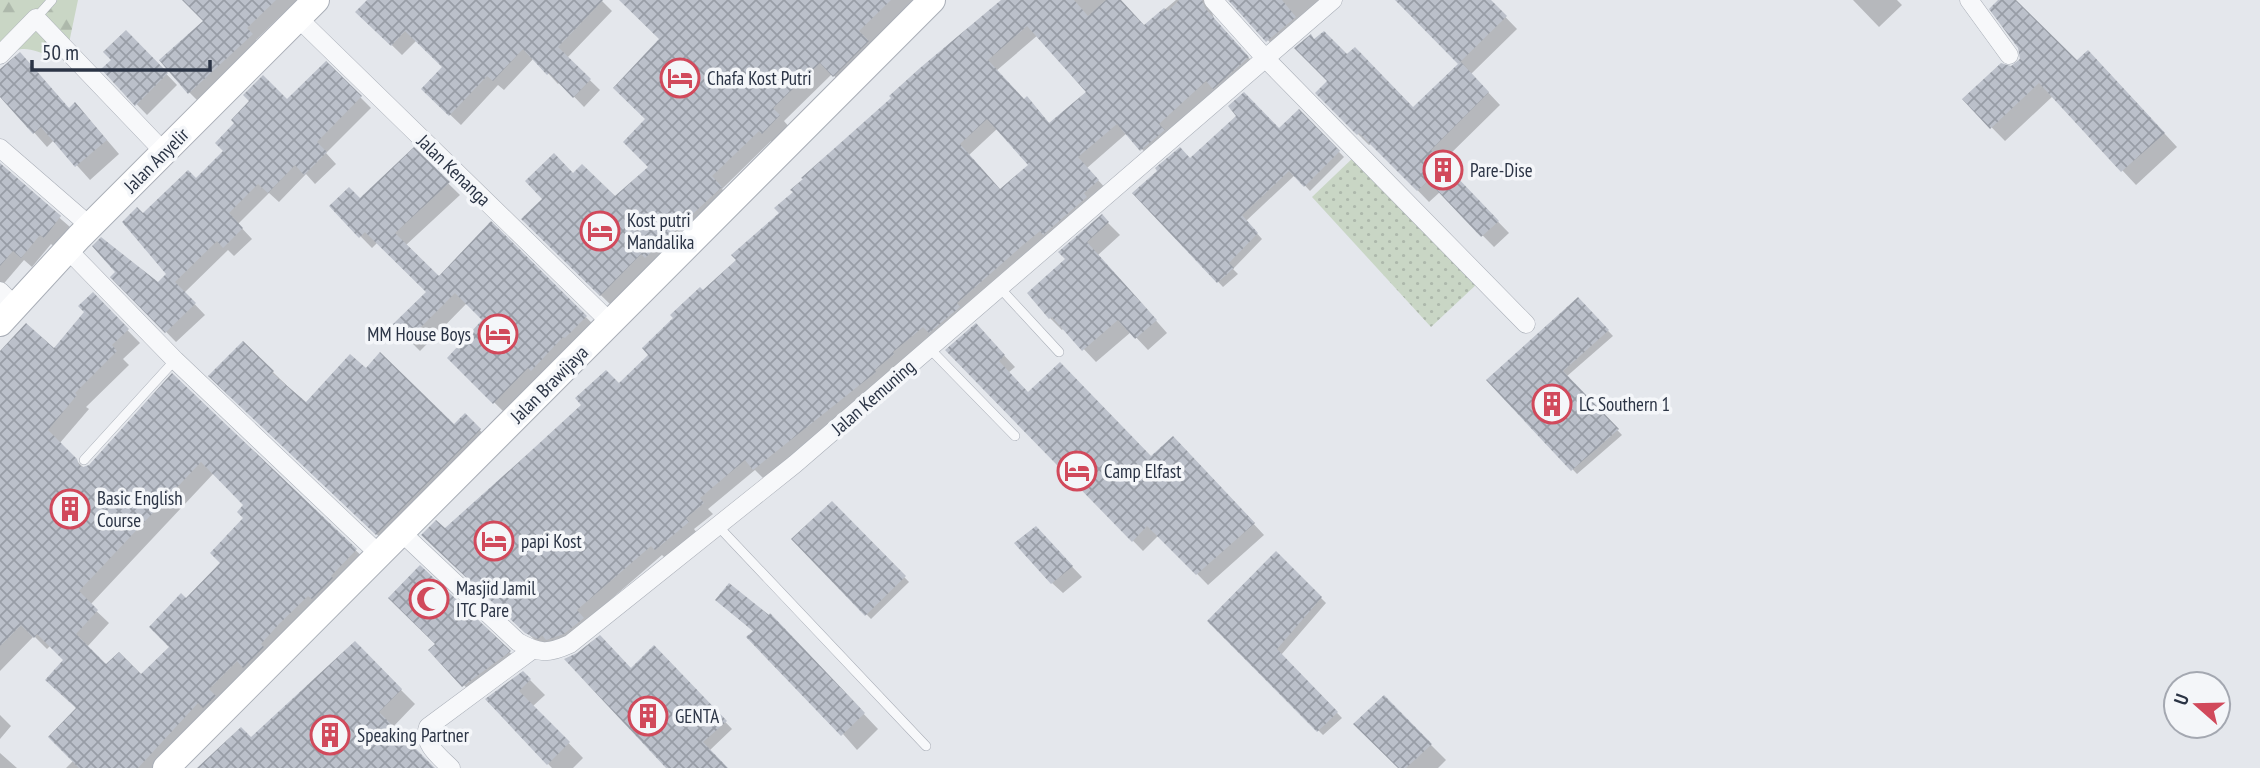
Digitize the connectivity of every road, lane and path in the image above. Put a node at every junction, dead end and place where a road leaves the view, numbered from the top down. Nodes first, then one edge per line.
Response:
1 (52, 0) edge
2 (932, 0) edge
3 (1213, 0) edge
4 (1333, 0) edge
5 (1969, 0) edge
6 (307, 9) edge
7 (36, 18) junction
8 (0, 55) edge
9 (2009, 55) dead end
10 (1266, 59) junction
11 (0, 148) edge
12 (164, 152) junction
13 (90, 226) junction
14 (68, 250) junction
15 (1000, 288) junction
16 (5, 307) edge
17 (611, 323) junction
18 (1526, 324) dead end
19 (929, 348) junction
20 (1059, 352) dead end
21 (175, 360) junction
22 (1015, 436) dead end
23 (83, 460) dead end
24 (717, 525) junction
25 (401, 532) junction
26 (379, 554) junction
27 (532, 650) junction
28 (926, 746) dead end
29 (166, 768) edge
30 (451, 768) edge

1 - 7 lane
2 - 17 main road, Jalan Brawijaya
3 - 10 street
4 - 10 street, Jalan Kemuning
5 - 9 street
6 - 12 main road, Jalan Anyelir
6 - 17 street, Jalan Kenanga
7 - 8 street
7 - 12 street
10 - 15 street, Jalan Kemuning
10 - 18 street
11 - 13 street
12 - 13 main road, Jalan Anyelir
13 - 14 main road, Jalan Anyelir
14 - 16 main road, Jalan Anyelir
14 - 21 street
15 - 19 street, Jalan Kemuning
15 - 20 lane
17 - 25 main road, Jalan Brawijaya
19 - 22 lane
19 - 24 street, Jalan Kemuning
21 - 23 lane
21 - 26 street
24 - 27 street, Jalan Kemuning
24 - 28 lane
25 - 26 main road, Jalan Brawijaya
25 - 27 street
26 - 29 main road, Jalan Brawijaya
27 - 30 street

